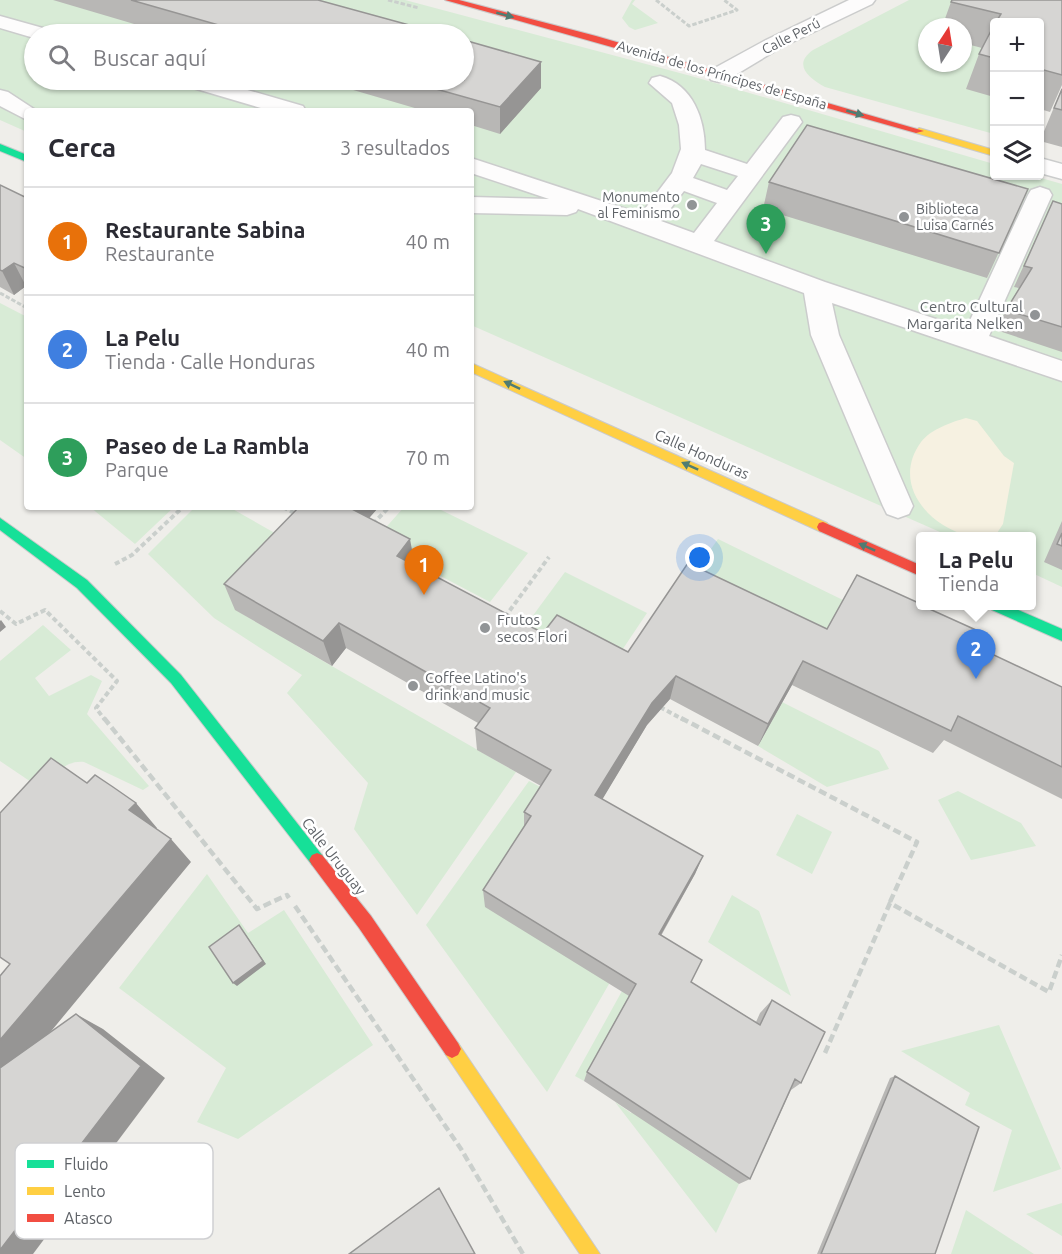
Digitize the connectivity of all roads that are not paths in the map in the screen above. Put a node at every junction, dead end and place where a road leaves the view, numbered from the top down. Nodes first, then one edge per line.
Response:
1 (449, 0) edge
2 (865, 0) edge
3 (0, 22) edge
4 (24, 29) edge
5 (719, 75) junction
6 (660, 83) dead end
7 (225, 90) edge
8 (0, 97) edge
9 (285, 108) edge
10 (24, 111) edge
11 (791, 122) dead end
12 (0, 147) edge
13 (990, 152) edge
14 (693, 154) junction
15 (24, 158) edge
16 (474, 166) edge
17 (1044, 166) edge
18 (1062, 172) edge
19 (752, 173) junction
20 (678, 181) junction
21 (1040, 195) dead end
22 (732, 200) junction
23 (474, 204) edge
24 (601, 208) junction
25 (645, 225) junction
26 (699, 244) junction
27 (816, 288) junction
28 (973, 342) junction
29 (474, 368) edge
30 (1062, 371) edge
31 (898, 506) dead end
32 (0, 523) edge
33 (916, 569) edge
34 (1006, 610) edge
35 (1062, 635) edge
36 (591, 1254) edge

1 -> 5 street, Avenida de los Príncipes de España
2 - 5 street, Calle Perú
3 - 4 street
5 -> 13 street, Avenida de los Príncipes de España
6 - 14 street
7 - 9 street
8 - 10 street
11 - 19 street
12 - 15 street
14 - 19 street
14 - 20 street
16 - 24 street
17 - 18 street
19 - 22 street
20 - 22 street
20 - 25 street
21 - 28 street
22 - 26 street
23 - 24 street
24 - 25 street
25 - 26 street
26 - 27 street
27 - 28 street
27 - 31 street
28 - 30 street
33 -> 29 street, Calle Honduras
32 - 36 street, Calle Uruguay
34 - 35 street

